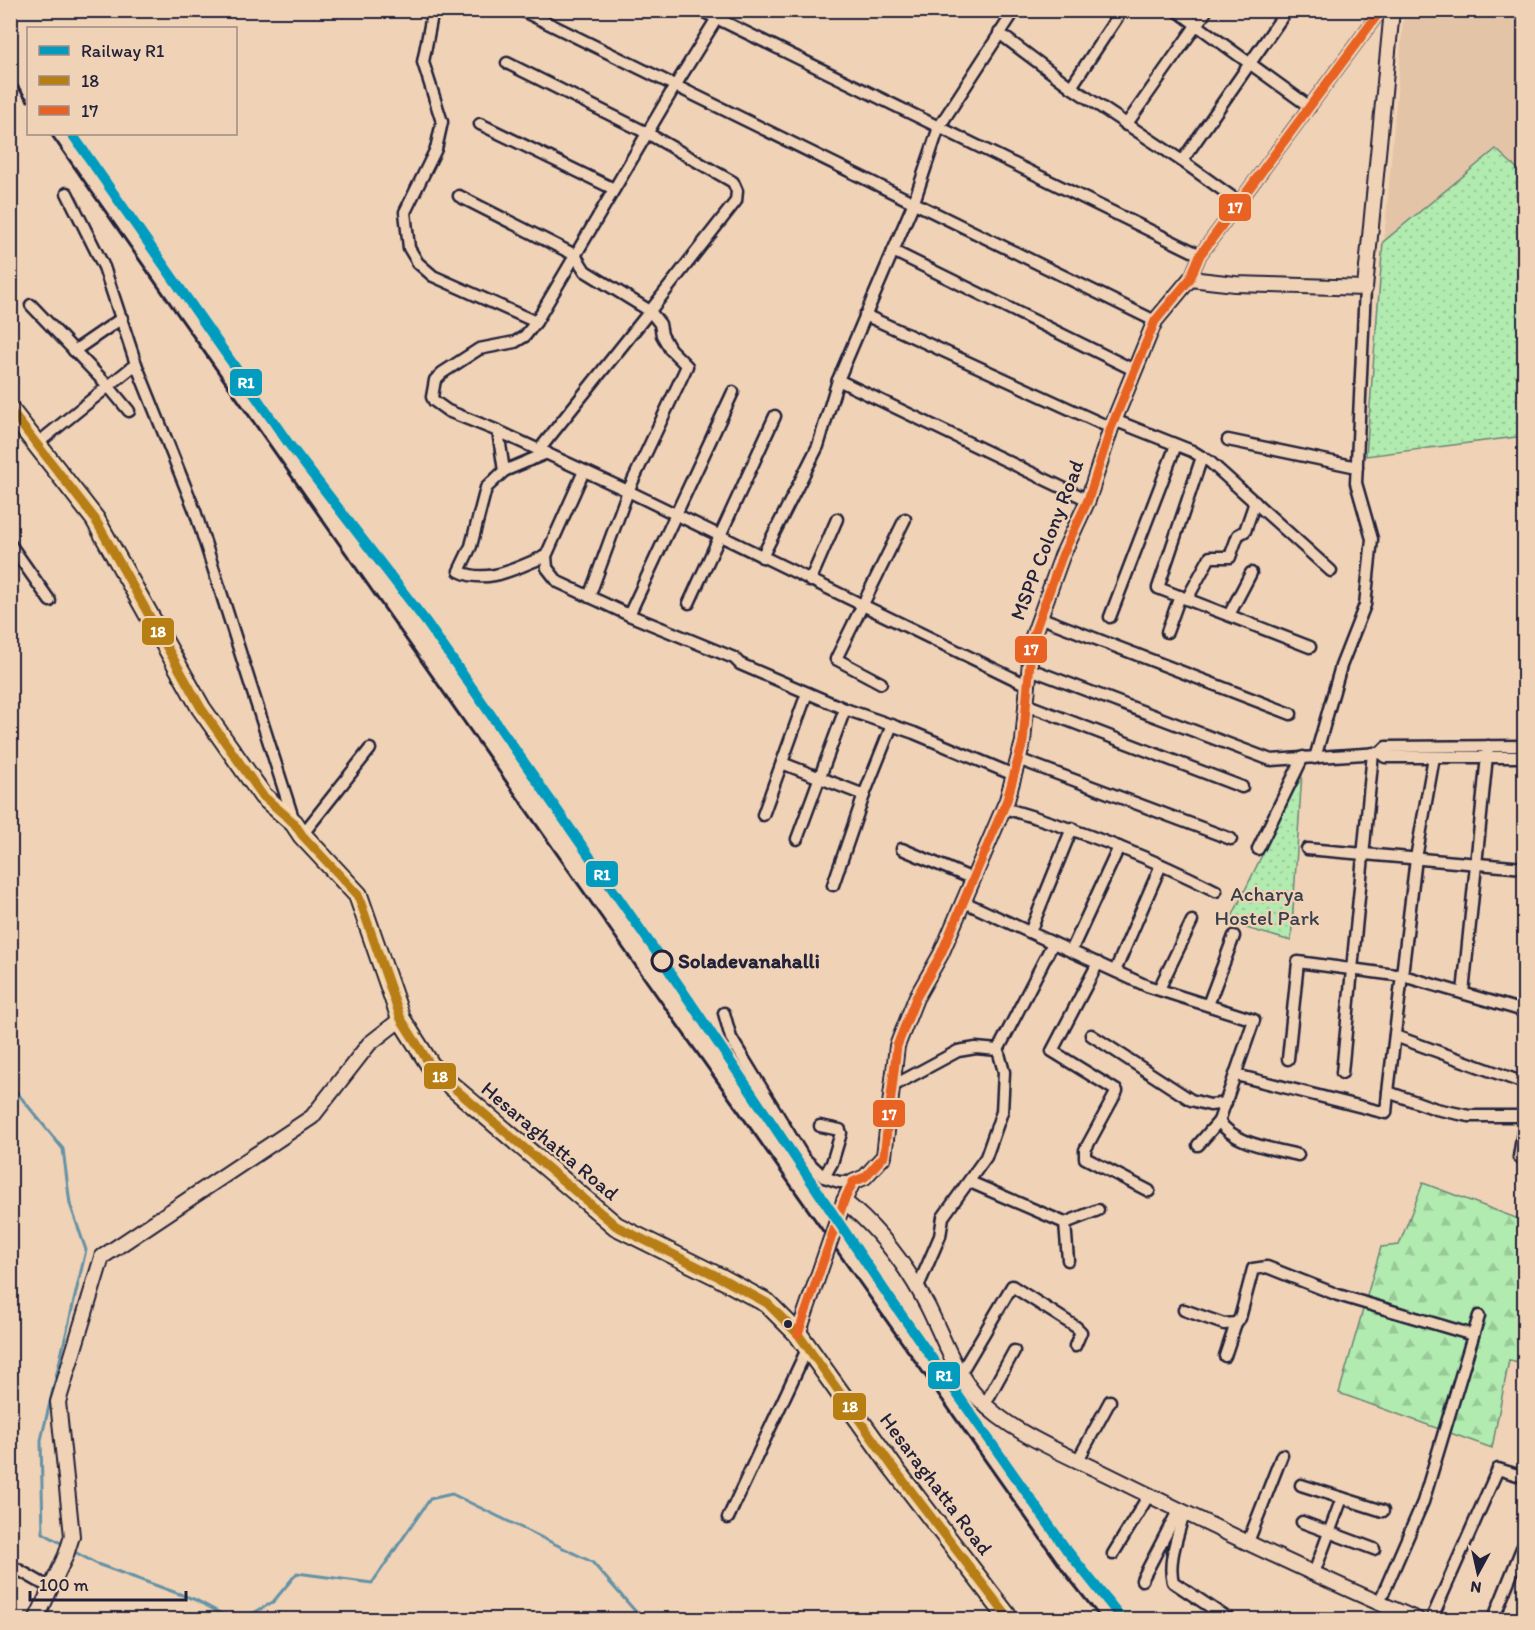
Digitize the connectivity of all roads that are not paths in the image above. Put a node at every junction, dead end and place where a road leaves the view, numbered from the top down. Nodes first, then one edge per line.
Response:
1 (433, 10) edge
2 (521, 10) edge
3 (700, 10) edge
4 (1015, 10) edge
5 (1122, 10) edge
6 (1176, 10) edge
7 (1207, 10) edge
8 (1287, 10) edge
9 (1381, 10) edge
10 (1392, 10) edge
11 (719, 15) edge
12 (1197, 25) junction
13 (999, 33) junction
14 (507, 63) dead end
15 (1249, 64) junction
16 (675, 86) junction
17 (1071, 87) junction
18 (1310, 107) junction
19 (480, 124) dead end
20 (1126, 125) junction
21 (939, 127) junction
22 (647, 133) junction
23 (1182, 161) junction
24 (614, 189) junction
25 (67, 194) dead end
26 (459, 196) dead end
27 (914, 202) junction
28 (1239, 202) junction
29 (893, 251) junction
30 (575, 255) junction
31 (1200, 255) junction
32 (1190, 279) junction
33 (1365, 288) junction
34 (31, 305) dead end
35 (650, 311) junction
36 (865, 315) junction
37 (122, 318) junction
38 (1155, 321) junction
39 (536, 322) junction
40 (75, 351) junction
41 (136, 364) junction
42 (1134, 370) junction
43 (838, 380) junction
44 (109, 387) junction
45 (733, 392) dead end
46 (10, 410) edge
47 (129, 411) dead end
48 (775, 417) dead end
49 (1112, 424) junction
50 (498, 431) junction
51 (1228, 440) dead end
52 (38, 443) junction
53 (1176, 445) junction
54 (543, 451) junction
55 (1202, 457) junction
56 (1357, 466) junction
57 (504, 471) junction
58 (584, 471) junction
59 (628, 490) junction
60 (1088, 500) junction
61 (1255, 502) junction
62 (676, 516) junction
63 (837, 519) dead end
64 (904, 519) dead end
65 (719, 536) junction
66 (10, 544) edge
67 (546, 556) junction
68 (762, 557) junction
69 (1331, 571) dead end
70 (1251, 573) dead end
71 (810, 581) junction
72 (589, 597) junction
73 (1184, 598) junction
74 (50, 601) dead end
75 (689, 603) dead end
76 (862, 606) junction
77 (629, 615) junction
78 (1229, 615) junction
79 (1039, 617) junction
80 (1110, 617) dead end
81 (1167, 632) dead end
82 (1310, 647) dead end
83 (1030, 669) junction
84 (880, 683) dead end
85 (1029, 686) junction
86 (807, 693) junction
87 (1025, 704) junction
88 (845, 709) junction
89 (1291, 714) dead end
90 (892, 725) junction
91 (1524, 746) edge
92 (370, 749) dead end
93 (1488, 752) junction
94 (1376, 753) junction
95 (1303, 757) junction
96 (1434, 757) junction
97 (1524, 757) edge
98 (1315, 758) junction
99 (1018, 759) junction
100 (782, 763) junction
101 (1014, 775) junction
102 (819, 778) junction
103 (1242, 787) dead end
104 (864, 795) junction
105 (1004, 808) junction
106 (763, 815) dead end
107 (1072, 828) junction
108 (298, 829) junction
109 (797, 839) dead end
110 (1231, 839) dead end
111 (1119, 847) junction
112 (902, 849) dead end
113 (1258, 849) dead end
114 (1307, 849) dead end
115 (1363, 852) junction
116 (1416, 858) junction
117 (1476, 863) junction
118 (1161, 865) junction
119 (1524, 868) edge
120 (973, 879) junction
121 (833, 885) dead end
122 (1216, 891) dead end
123 (964, 902) junction
124 (1192, 921) dead end
125 (1030, 932) junction
126 (1234, 936) dead end
127 (1053, 943) junction
128 (1071, 951) junction
129 (1098, 963) junction
130 (1351, 968) junction
131 (1115, 971) junction
132 (1403, 976) junction
133 (1159, 989) junction
134 (1462, 993) junction
135 (1208, 1005) junction
136 (1524, 1011) edge
137 (724, 1013) dead end
138 (401, 1020) junction
139 (1091, 1035) dead end
140 (1395, 1036) junction
141 (998, 1050) junction
142 (1288, 1059) dead end
143 (1342, 1073) dead end
144 (1236, 1075) junction
145 (1524, 1083) edge
146 (893, 1086) junction
147 (1388, 1092) junction
148 (1226, 1103) junction
149 (1524, 1116) edge
150 (1219, 1121) junction
151 (820, 1126) dead end
152 (1524, 1126) edge
153 (1198, 1145) dead end
154 (1298, 1155) dead end
155 (1524, 1159) edge
156 (824, 1178) junction
157 (853, 1182) junction
158 (970, 1182) junction
159 (1149, 1191) dead end
160 (844, 1202) junction
161 (1098, 1210) dead end
162 (1065, 1223) junction
163 (1068, 1260) dead end
164 (917, 1289) junction
165 (1184, 1310) dead end
166 (1479, 1316) dead end
167 (1236, 1323) junction
168 (1473, 1335) junction
169 (803, 1341) junction
170 (1075, 1346) dead end
171 (1014, 1351) dead end
172 (1225, 1356) dead end
173 (960, 1374) junction
174 (1110, 1401) dead end
175 (985, 1404) junction
176 (1282, 1455) dead end
177 (1078, 1460) junction
178 (1524, 1477) edge
179 (1300, 1485) dead end
180 (1149, 1495) junction
181 (1342, 1498) junction
182 (1182, 1511) junction
183 (1383, 1511) dead end
184 (728, 1518) dead end
185 (1302, 1522) dead end
186 (1329, 1532) junction
187 (1248, 1542) junction
188 (1522, 1548) dead end
189 (1374, 1549) dead end
190 (1113, 1554) dead end
191 (10, 1565) edge
192 (1314, 1573) junction
193 (1142, 1580) dead end
194 (50, 1590) junction
195 (1379, 1603) junction
196 (36, 1620) edge
197 (1010, 1620) edge
198 (1230, 1620) edge
199 (1418, 1620) edge
200 (1431, 1620) edge
201 (1493, 1620) edge

1 - 39 street
2 - 16 street
3 - 11 street
4 - 13 street
5 - 17 street
6 - 12 street
7 - 12 street
8 - 15 street
9 - 18 street, MSPP Colony Road
10 - 33 street
11 - 16 street
11 - 21 street
12 - 15 street
12 - 20 street
13 - 17 street
13 - 21 street
14 - 22 street
15 - 18 street
15 - 23 street
16 - 22 street
16 - 27 street
17 - 20 street
18 - 28 street, MSPP Colony Road
19 - 24 street
20 - 23 street
21 - 27 street
21 - 31 street
22 - 24 street
22 - 35 street
23 - 28 street
24 - 30 street
25 - 37 street
26 - 30 street
27 - 29 street
27 - 38 street
28 - 31 street, MSPP Colony Road
29 - 36 street
29 - 42 street
30 - 35 street
30 - 39 street
31 - 32 street, MSPP Colony Road
32 - 33 street
32 - 38 street, MSPP Colony Road
33 - 56 street
34 - 40 street
35 - 54 street
35 - 59 street
36 - 43 street
36 - 49 street
37 - 40 street
37 - 41 street
38 - 42 street, MSPP Colony Road
39 - 50 street
40 - 44 street
41 - 44 street
41 - 108 street
42 - 49 street, MSPP Colony Road
43 - 60 street
43 - 68 street
44 - 47 street
44 - 52 street
45 - 62 street
46 - 52 main road, Hesaraghatta Road
48 - 65 street
49 - 53 street
49 - 60 street, MSPP Colony Road
50 - 54 street
50 - 57 street
51 - 56 street
52 - 108 main road, Hesaraghatta Road
53 - 55 street
53 - 80 street
54 - 57 street
54 - 58 street
55 - 61 street
55 - 73 street
56 - 98 street
57 - 67 street
58 - 59 street
58 - 67 street
59 - 62 street
59 - 72 street
60 - 79 street, MSPP Colony Road
61 - 69 street
61 - 73 street
62 - 65 street
62 - 77 street
63 - 71 street
64 - 76 street
65 - 68 street
65 - 75 street
66 - 74 street
67 - 72 street
68 - 71 street
70 - 78 street
71 - 76 street
72 - 77 street
73 - 78 street
73 - 81 street
76 - 84 street
76 - 85 street
77 - 86 street
78 - 82 street
79 - 83 street, MSPP Colony Road
79 - 89 street
83 - 85 street, MSPP Colony Road
83 - 95 street
85 - 87 street, MSPP Colony Road
86 - 88 street
86 - 100 street
87 - 99 street, MSPP Colony Road
87 - 103 street
88 - 90 street
88 - 102 street
90 - 101 street
90 - 104 street
91 - 93 street
92 - 108 street
93 - 94 street
93 - 96 street
93 - 97 street
93 - 117 street
94 - 96 street
94 - 98 street
94 - 115 street
95 - 98 street
95 - 113 street
96 - 116 street
99 - 101 street, MSPP Colony Road
99 - 110 street
100 - 102 street
100 - 106 street
101 - 105 street, MSPP Colony Road
102 - 104 street
102 - 109 street
104 - 121 street
105 - 107 street
105 - 120 street, MSPP Colony Road
107 - 111 street
107 - 125 street
108 - 138 main road, Hesaraghatta Road
111 - 118 street
111 - 128 street
112 - 120 street
114 - 115 street
115 - 116 street
115 - 130 street
116 - 117 street
116 - 132 street
117 - 119 street
117 - 134 street
118 - 122 street
118 - 131 street
120 - 123 street, MSPP Colony Road
123 - 125 street
123 - 146 street, MSPP Colony Road
124 - 133 street
125 - 127 street
126 - 135 street
127 - 128 street
127 - 141 street
128 - 129 street
129 - 131 street
129 - 159 street
130 - 132 street
130 - 142 street
130 - 143 street
131 - 133 street
132 - 134 street
132 - 140 street
133 - 135 street
134 - 136 street
135 - 144 street
137 - 156 street
138 - 169 main road, Hesaraghatta Road
138 - 194 street
139 - 148 street
140 - 145 street
140 - 147 street
141 - 146 street
141 - 158 street
144 - 147 street
144 - 148 street
146 - 157 street, MSPP Colony Road
147 - 149 street
148 - 150 street
150 - 153 street
150 - 154 street
151 - 156 street
152 - 155 street
156 - 157 street
157 - 160 street, MSPP Colony Road
158 - 162 street
158 - 164 street
160 - 164 street
160 - 169 street, MSPP Colony Road
161 - 162 street
162 - 163 street
164 - 173 street
165 - 167 street
166 - 168 street
167 - 168 street
167 - 172 street
168 - 195 street
169 - 184 street
169 - 197 main road, Hesaraghatta Road
170 - 173 street
171 - 175 street
173 - 175 street
174 - 177 street
175 - 177 street
176 - 187 street
177 - 180 street
178 - 200 street
179 - 181 street
180 - 182 street
180 - 190 street
181 - 183 street
181 - 186 street
182 - 187 street
182 - 193 street
182 - 198 street
185 - 186 street
186 - 189 street
186 - 192 street
187 - 192 street
188 - 201 street
191 - 194 street
192 - 195 street
194 - 196 street
195 - 199 street

